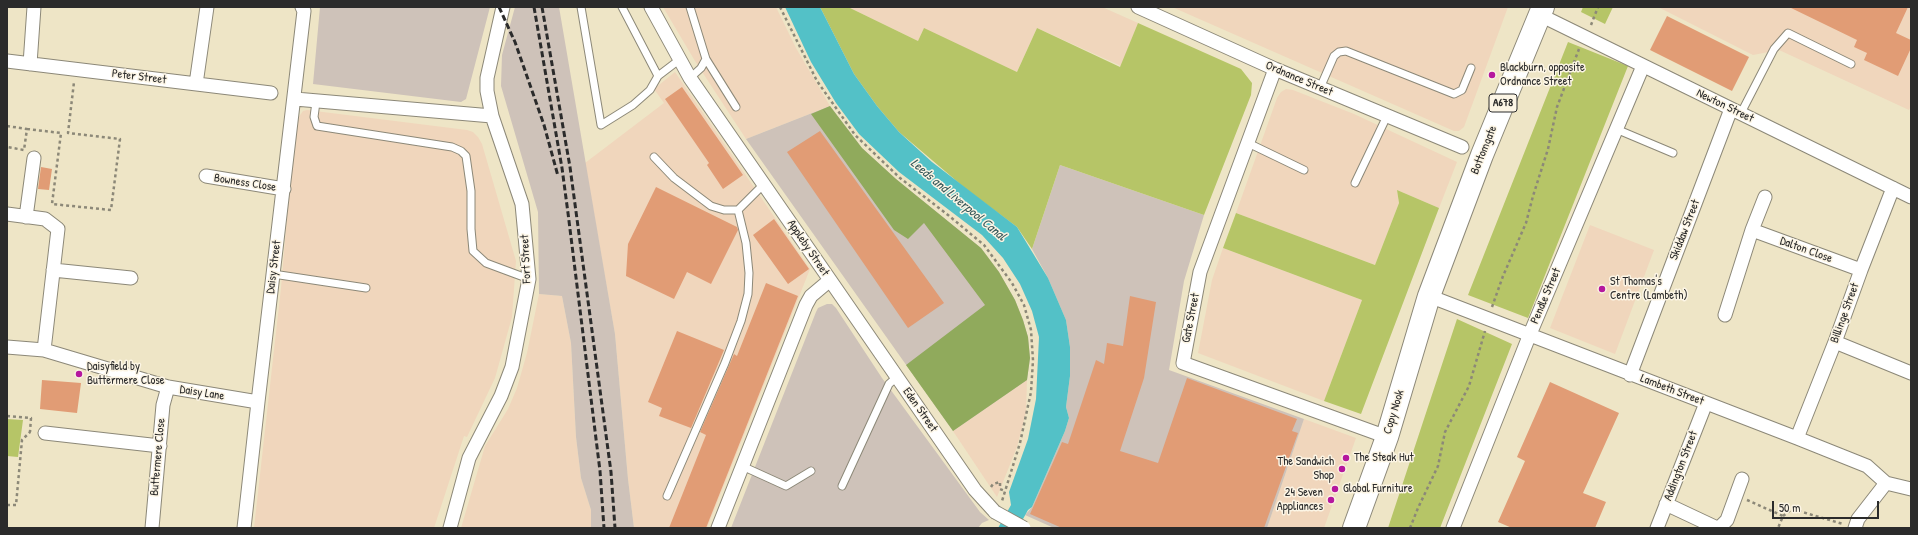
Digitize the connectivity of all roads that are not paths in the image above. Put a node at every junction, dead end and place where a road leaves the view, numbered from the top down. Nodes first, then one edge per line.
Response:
1 (34, 7) edge
2 (207, 7) edge
3 (302, 7) edge
4 (503, 7) edge
5 (581, 7) edge
6 (622, 7) edge
7 (651, 7) edge
8 (690, 7) edge
9 (1146, 9) edge
10 (1542, 11) edge
11 (706, 58) junction
12 (680, 60) junction
13 (7, 61) edge
14 (30, 64) junction
15 (1851, 64) dead end
16 (1643, 66) junction
17 (1471, 68) dead end
18 (1275, 69) junction
19 (658, 76) junction
20 (690, 78) junction
21 (196, 84) junction
22 (1320, 88) junction
23 (271, 93) dead end
24 (294, 99) junction
25 (316, 102) junction
26 (736, 107) dead end
27 (1736, 111) junction
28 (492, 116) junction
29 (1387, 116) junction
30 (1616, 129) junction
31 (1248, 143) junction
32 (1462, 147) dead end
33 (1673, 153) dead end
34 (654, 157) dead end
35 (34, 158) dead end
36 (1304, 170) dead end
37 (206, 176) dead end
38 (1355, 183) dead end
39 (764, 184) junction
40 (1893, 188) junction
41 (284, 189) junction
42 (1765, 197) dead end
43 (1911, 197) edge
44 (738, 210) junction
45 (7, 214) edge
46 (26, 217) junction
47 (1752, 230) junction
48 (53, 270) junction
49 (1861, 270) junction
50 (273, 274) junction
51 (131, 278) dead end
52 (529, 280) junction
53 (830, 280) junction
54 (366, 288) dead end
55 (1429, 296) junction
56 (1725, 315) dead end
57 (1530, 334) junction
58 (1835, 342) junction
59 (7, 347) edge
60 (44, 350) junction
61 (1911, 373) edge
62 (1630, 374) junction
63 (897, 377) junction
64 (168, 388) junction
65 (258, 402) junction
66 (1706, 403) junction
67 (46, 433) road end
68 (1387, 437) junction
69 (1797, 438) junction
70 (160, 446) junction
71 (742, 466) junction
72 (811, 471) dead end
73 (1742, 479) dead end
74 (1886, 483) junction
75 (842, 486) dead end
76 (1911, 489) edge
77 (667, 496) dead end
78 (1666, 504) junction
79 (1851, 527) edge
80 (152, 528) edge
81 (244, 528) edge
82 (450, 528) edge
83 (718, 528) edge
84 (1024, 528) edge
85 (1354, 528) edge
86 (1453, 528) edge
87 (1657, 528) edge
88 (1718, 528) edge

1 - 14 street
2 - 21 street
3 - 24 street, Daisy Street
4 - 28 street, Fort Street
5 - 19 lane
6 - 19 lane
7 - 12 street, Appleby Street
8 - 11 lane
9 - 18 street, Ordnance Street
10 - 16 street, Newton Street
10 - 55 highway, Bottomgate / A678
11 - 20 lane
11 - 26 lane
12 - 19 lane
12 - 20 street, Appleby Street
13 - 14 street, Peter Street
14 - 21 street, Peter Street
15 - 27 lane
16 - 27 street, Newton Street
16 - 30 street, Pendle Street
17 - 22 lane
18 - 22 street, Ordnance Street
18 - 31 street, Gate Street
20 - 39 street, Appleby Street
21 - 23 street, Peter Street
22 - 29 street, Ordnance Street
24 - 25 street
24 - 41 street, Daisy Street
25 - 28 street
25 - 52 lane
27 - 40 street, Newton Street
27 - 62 street, Skiddaw Street
28 - 52 street, Fort Street
29 - 32 street, Ordnance Street
29 - 38 lane
30 - 33 lane
30 - 57 street, Pendle Street
31 - 36 lane
31 - 68 street, Gate Street
34 - 44 lane
35 - 46 street
37 - 41 street, Bowness Close
39 - 44 lane
39 - 53 street, Appleby Street
40 - 43 street, Newton Street
40 - 49 street, Billinge Street
41 - 50 street, Daisy Street
42 - 47 street
44 - 77 lane
45 - 46 street
46 - 48 street
47 - 49 street, Dalton Close
47 - 56 street
48 - 51 street
48 - 60 street
49 - 58 street, Billinge Street
50 - 54 lane
50 - 65 street, Daisy Street
52 - 82 street, Fort Street
53 - 63 street, Eden Street
53 - 71 street, Appleby Street
55 - 57 street, Lambeth Street
55 - 68 highway, Copy Nook / A678
57 - 62 street, Lambeth Street
57 - 86 street, Pendle Street
58 - 61 street
58 - 69 street, Billinge Street
59 - 60 street, Daisy Lane
60 - 64 street, Daisy Lane
62 - 66 street, Lambeth Street
63 - 75 lane
63 - 84 street, Eden Street, bridge
64 - 65 street, Daisy Lane
64 - 70 street, Buttermere Close
65 - 81 street, Daisy Street
66 - 69 street, Lambeth Street
66 - 78 street, Addington Street
67 - 70 street
68 - 85 highway, Copy Nook / A678
69 - 74 street, Lambeth Street
70 - 80 street, Buttermere Close
71 - 72 lane
71 - 83 street, Appleby Street
73 - 88 street
74 - 76 street, Lambeth Street
74 - 79 street
78 - 87 street, Addington Street
78 - 88 street

